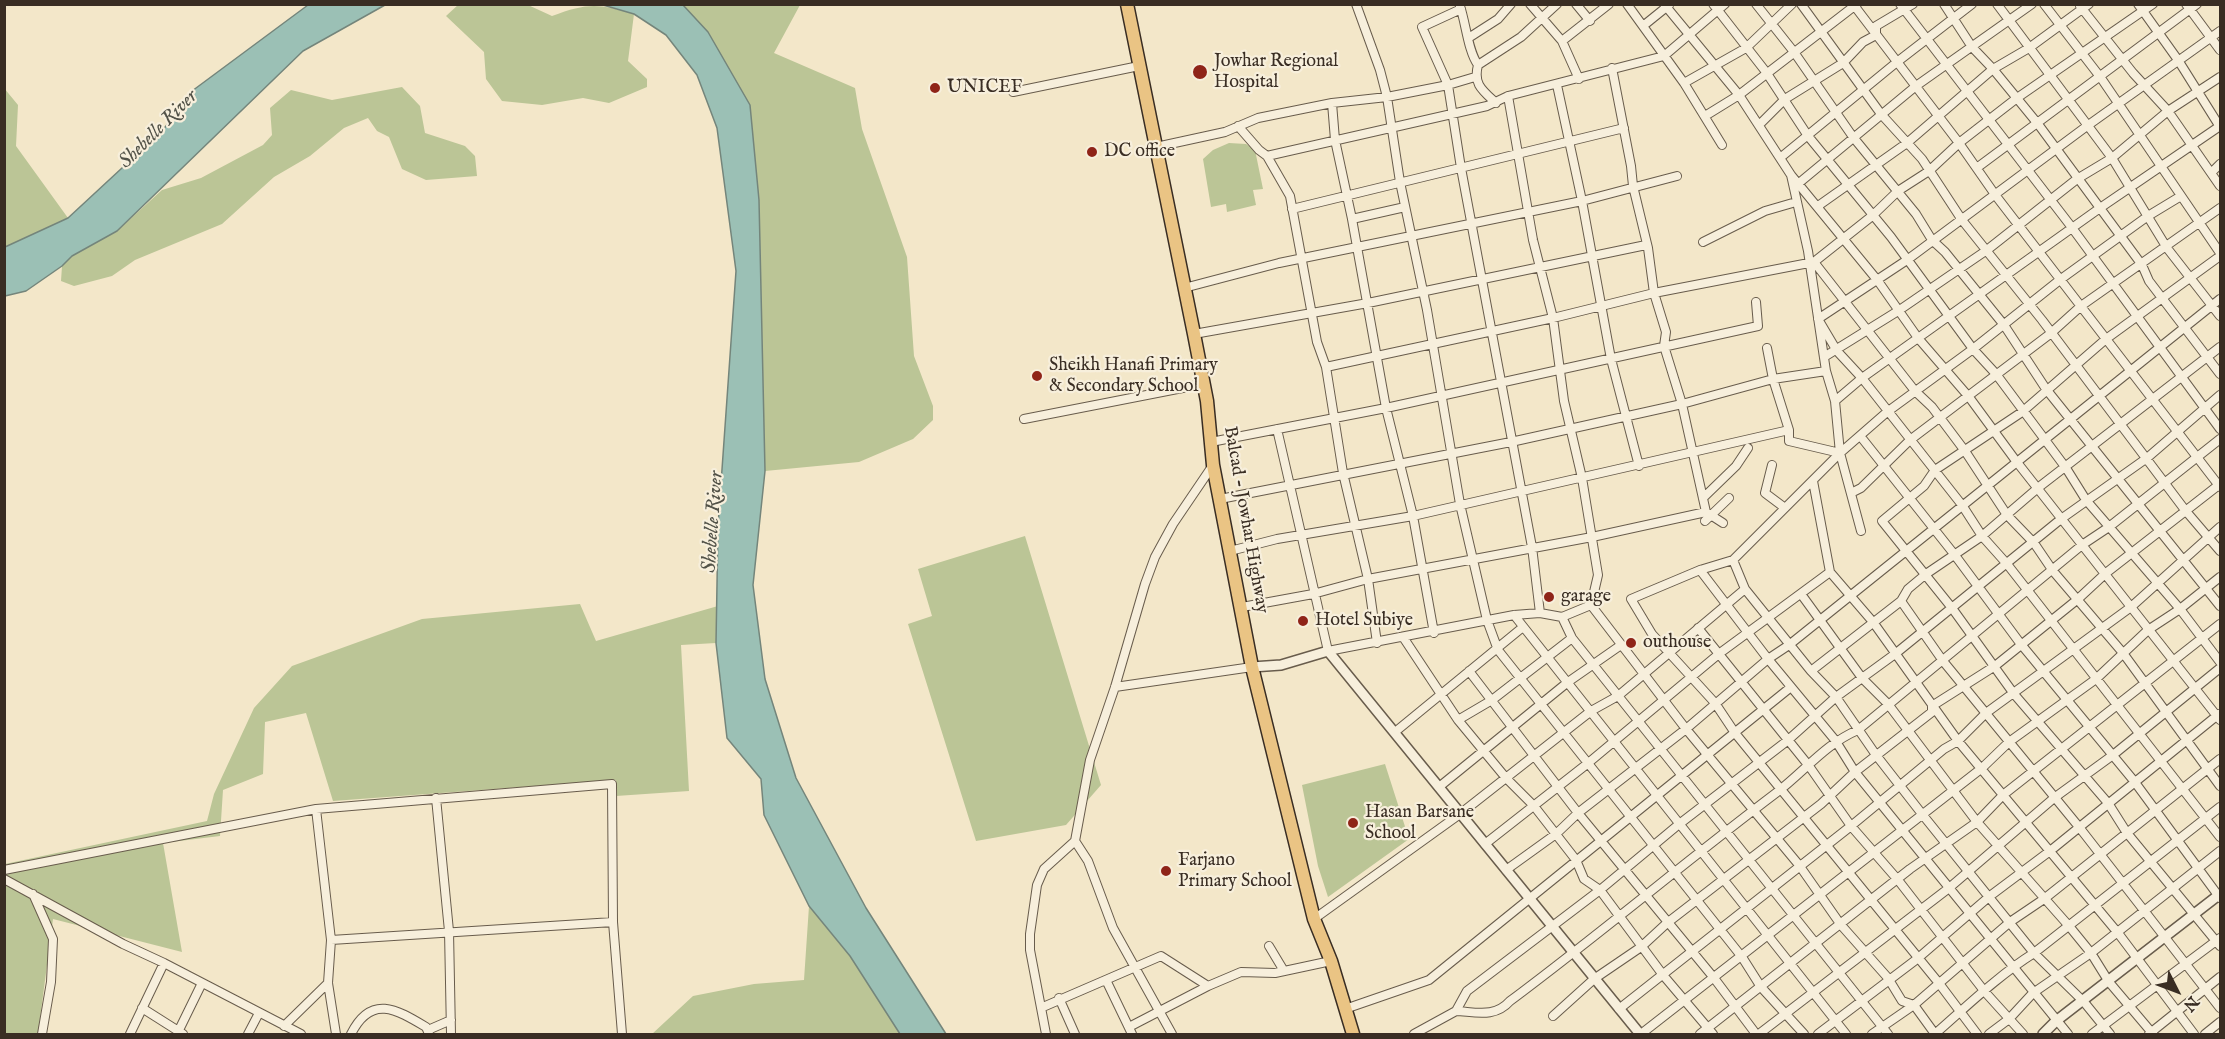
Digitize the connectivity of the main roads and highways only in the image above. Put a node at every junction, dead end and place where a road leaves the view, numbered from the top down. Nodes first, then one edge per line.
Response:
1 (1126, 4) edge
2 (1353, 1035) edge

1 - 2 main road, Balcad - Jowhar Highway

